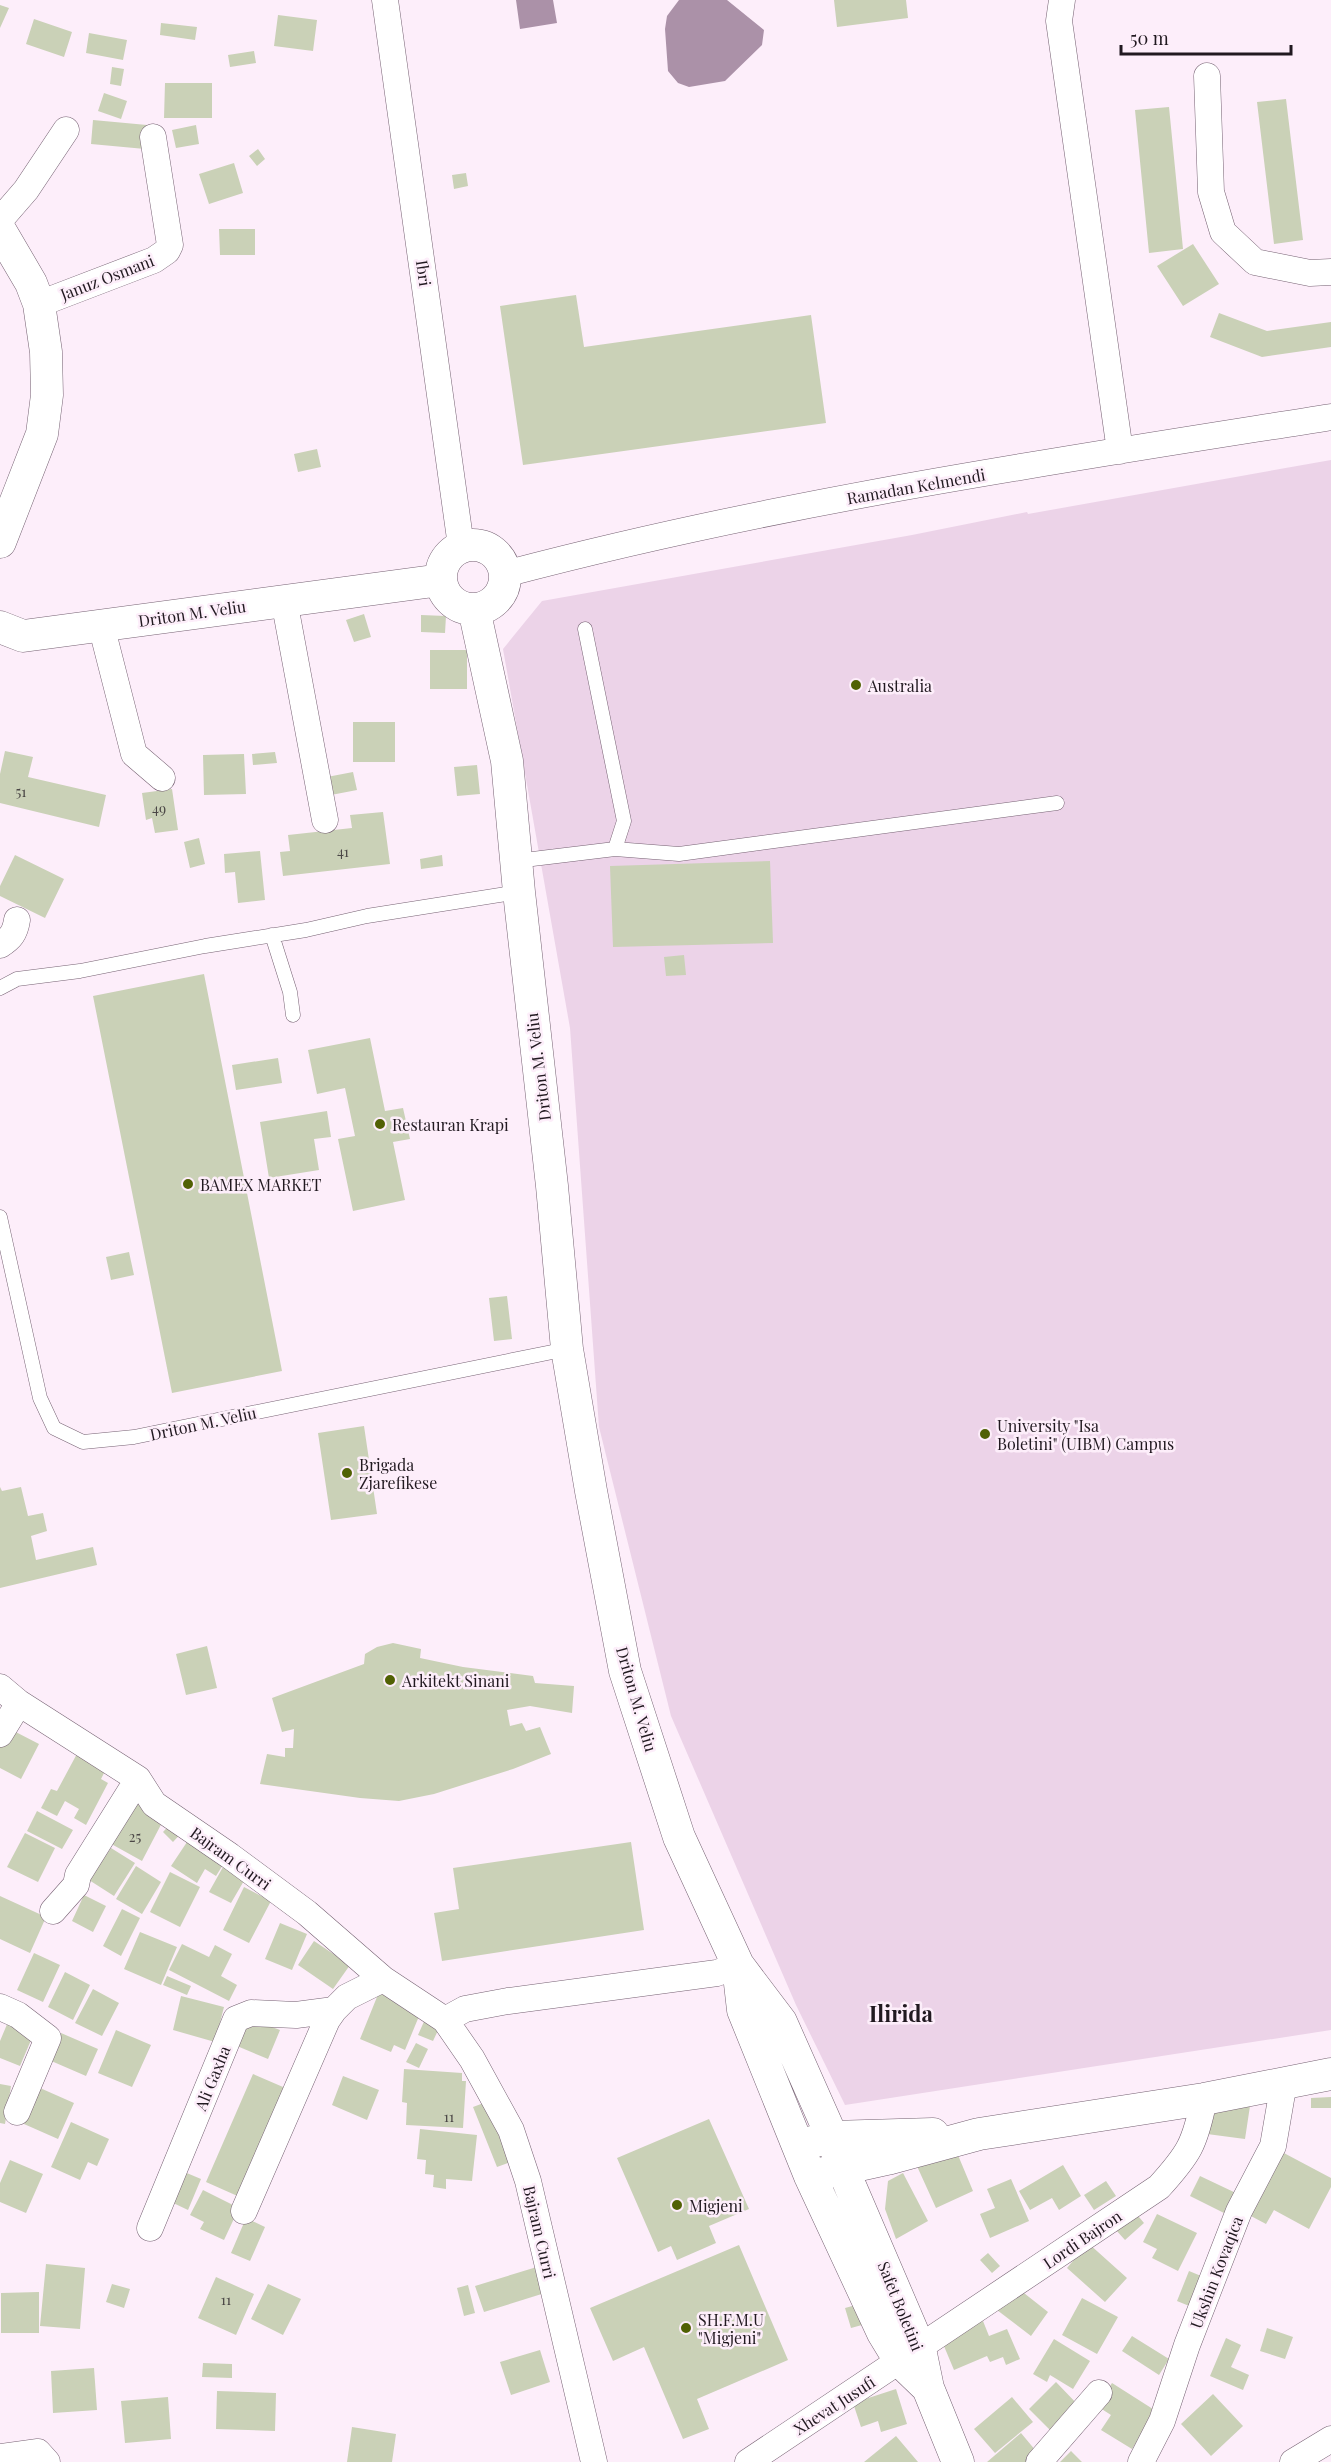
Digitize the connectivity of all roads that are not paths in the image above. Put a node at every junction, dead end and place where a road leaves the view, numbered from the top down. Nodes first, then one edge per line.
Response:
1 (385, 0) edge
2 (1062, 0) edge
3 (1207, 76) dead end
4 (66, 130) dead end
5 (153, 137) dead end
6 (0, 220) edge
7 (0, 230) edge
8 (1320, 272) edge
9 (39, 304) junction
10 (1331, 417) edge
11 (1120, 451) junction
12 (0, 542) edge
13 (461, 546) junction
14 (505, 574) junction
15 (441, 579) junction
16 (284, 600) junction
17 (474, 609) junction
18 (101, 626) junction
19 (585, 629) dead end
20 (8, 636) edge
21 (162, 778) dead end
22 (1057, 803) dead end
23 (325, 820) dead end
24 (615, 849) junction
25 (516, 861) junction
26 (519, 892) junction
27 (17, 920) dead end
28 (272, 935) junction
29 (0, 945) edge
30 (0, 988) edge
31 (293, 1015) dead end
32 (0, 1219) edge
33 (567, 1349) junction
34 (10, 1695) edge
35 (0, 1734) edge
36 (138, 1779) junction
37 (53, 1911) dead end
38 (738, 1965) junction
39 (383, 1979) junction
40 (0, 2007) edge
41 (334, 2010) junction
42 (445, 2020) junction
43 (1331, 2074) edge
44 (1284, 2082) junction
45 (1204, 2099) junction
46 (17, 2112) dead end
47 (837, 2152) junction
48 (805, 2160) junction
49 (244, 2211) dead end
50 (150, 2228) dead end
51 (910, 2355) junction
52 (1100, 2393) dead end
53 (1331, 2439) edge
54 (0, 2457) edge
55 (46, 2462) edge
56 (594, 2462) edge
57 (748, 2462) edge
58 (958, 2462) edge
59 (1039, 2462) edge
60 (1141, 2462) edge
61 (1293, 2462) edge

1 - 13 street, Ibri
2 - 11 street
3 - 8 street
4 - 6 street
5 - 9 street, Januz Osmani
7 - 9 street, Januz Osmani
9 - 12 street, Januz Osmani
10 - 11 street, Ramadan Kelmendi
11 - 14 street, Ramadan Kelmendi
13 - 14 street
13 - 15 street
14 - 17 street
15 - 16 street, Driton M. Veliu
15 - 17 street
16 - 18 street, Driton M. Veliu
16 - 23 street
17 - 25 street, Driton M. Veliu
18 - 20 street, Driton M. Veliu
18 - 21 street
19 - 24 lane
22 - 24 lane
24 - 25 lane
25 - 26 street, Driton M. Veliu
26 - 28 lane
26 - 33 street, Driton M. Veliu
27 - 29 street
28 - 30 lane
28 - 31 lane
32 - 33 lane, Driton M. Veliu
33 - 38 street, Driton M. Veliu
34 - 35 street, Bajram Curri
34 - 36 street, Bajram Curri
36 - 37 street
36 - 39 street, Bajram Curri
38 - 42 street
38 - 47 street, Driton M. Veliu
38 - 48 street, Driton M. Veliu
39 - 41 street
39 - 42 street, Bajram Curri
40 - 46 street
41 - 49 street
41 - 50 street, Ali Gaxha
42 - 56 street, Bajram Curri
43 - 44 street
44 - 45 street
44 - 60 street, Ukshin Kovaqica
45 - 47 street
45 - 51 street, Lordi Bajron
47 - 48 street
47 - 51 street, Safet Boletini
48 - 51 street, Safet Boletini
51 - 57 street, Xhevat Jusufi
51 - 58 street
52 - 59 street
53 - 61 street
54 - 55 street

